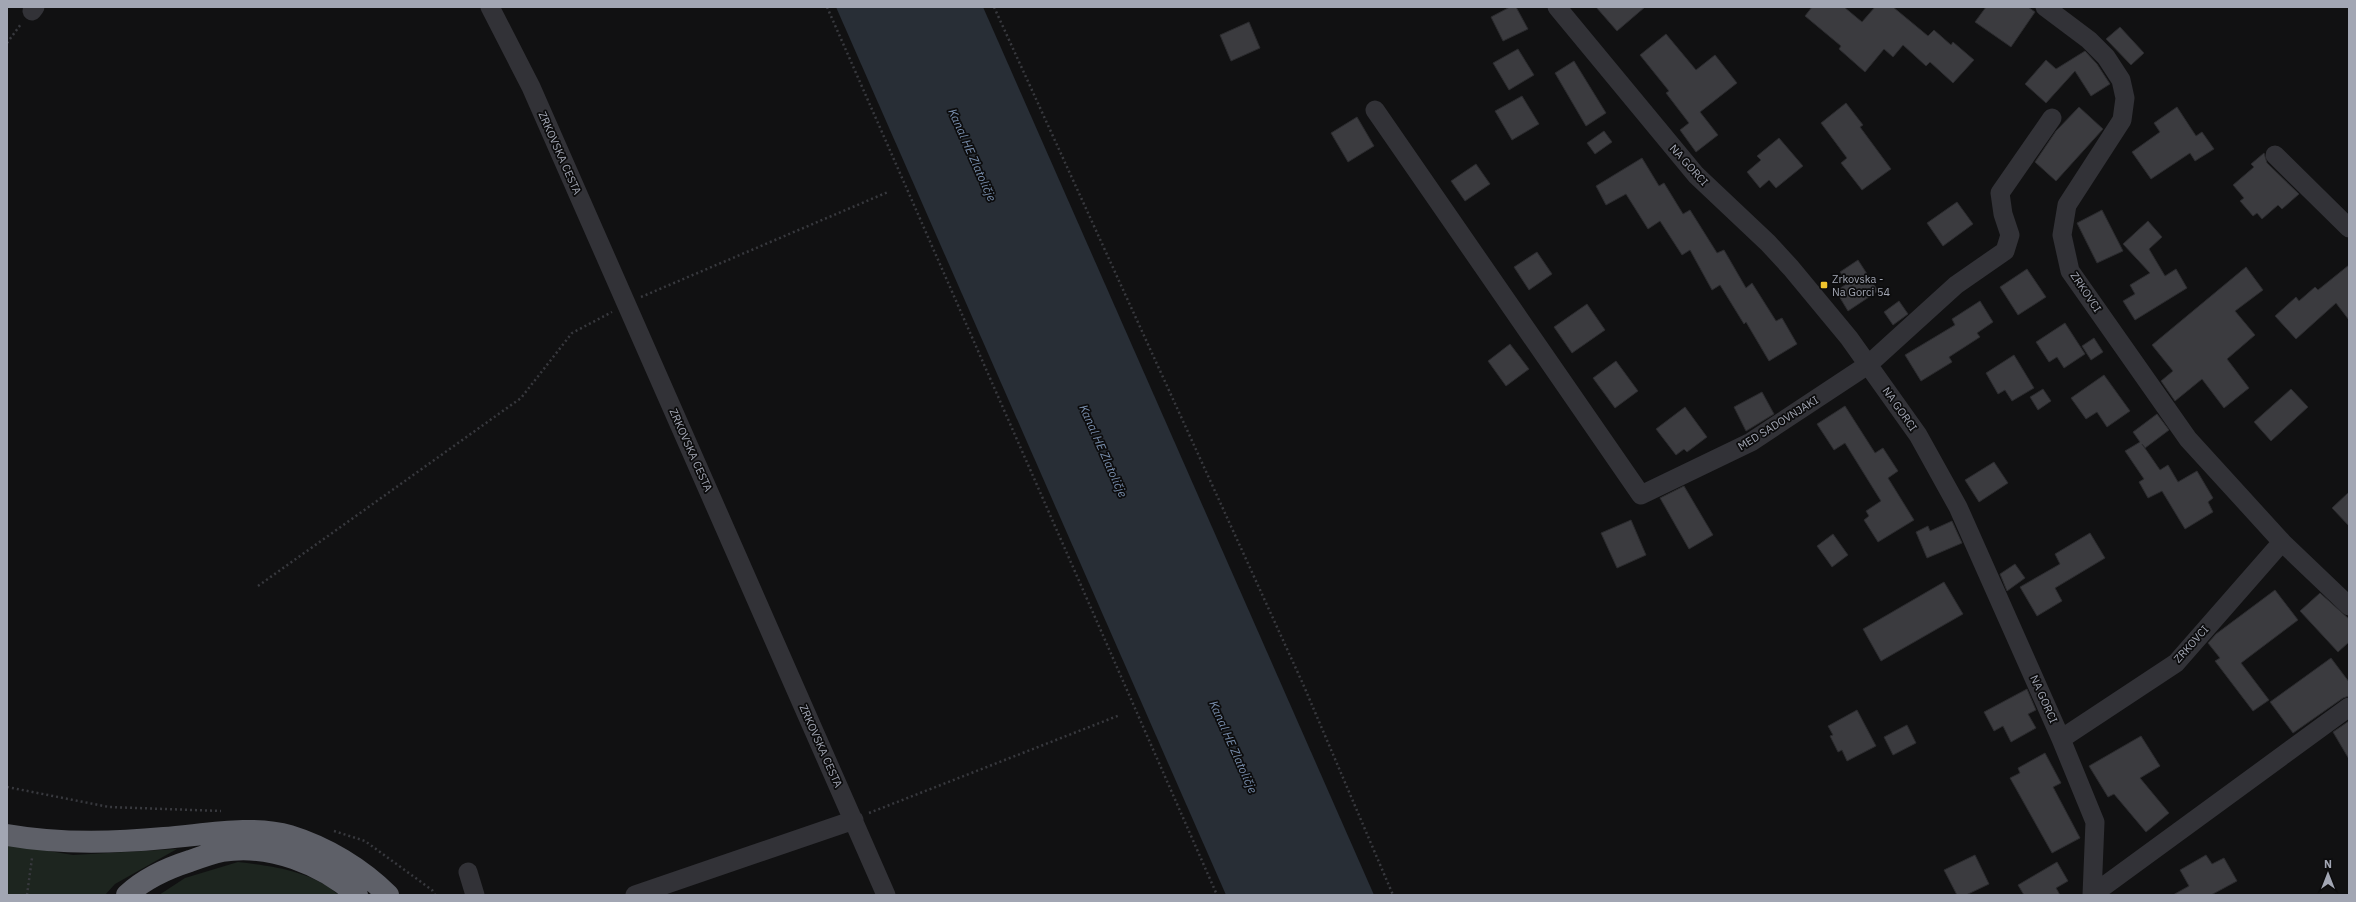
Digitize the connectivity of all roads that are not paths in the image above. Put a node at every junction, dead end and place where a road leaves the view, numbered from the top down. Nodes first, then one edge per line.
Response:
1 (490, 7) edge
2 (1557, 7) edge
3 (2045, 7) edge
4 (1375, 110) dead end
5 (2052, 118) dead end
6 (2275, 155) dead end
7 (2349, 228) edge
8 (1869, 364) junction
9 (2282, 542) junction
10 (2349, 606) edge
11 (2349, 707) edge
12 (2061, 739) junction
13 (854, 820) junction
14 (7, 835) edge
15 (468, 872) dead end
16 (127, 895) edge
17 (357, 895) edge
18 (388, 895) edge
19 (475, 895) edge
20 (634, 895) edge
21 (886, 895) edge
22 (2092, 895) edge

1 - 13 street, ZRKOVSKA CESTA
2 - 8 street, NA GORCI
3 - 9 street, ZRKOVCI
4 - 8 street, MED SADOVNJAKI
5 - 8 street, MED SADOVNJAKI
6 - 7 street
8 - 12 street, NA GORCI
9 - 10 street, ZRKOVCI
9 - 12 street, ZRKOVCI
11 - 22 street, NA GORCI
12 - 22 street, NA GORCI
13 - 20 street
13 - 21 street, ZRKOVSKA CESTA
14 - 18 highway
15 - 19 street
16 - 17 highway

